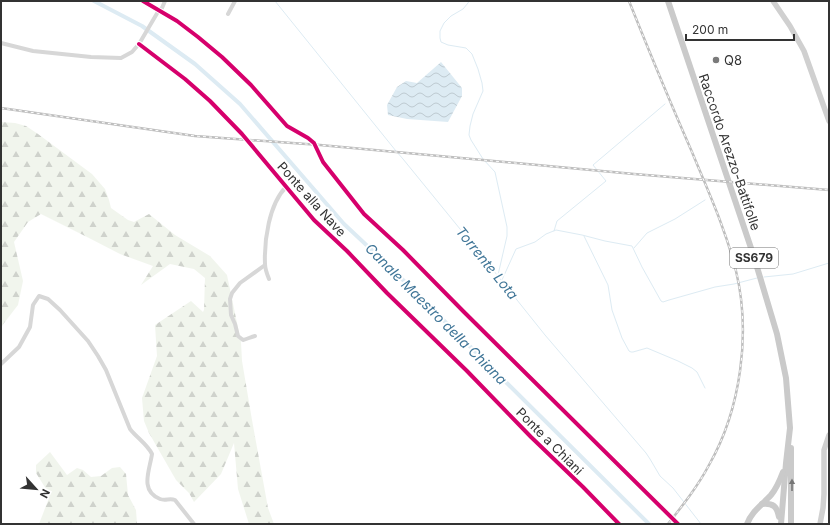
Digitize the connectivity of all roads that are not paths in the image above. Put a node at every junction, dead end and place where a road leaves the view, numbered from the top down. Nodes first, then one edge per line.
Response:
1 (143, 1) edge
2 (165, 1) edge
3 (235, 1) edge
4 (668, 1) edge
5 (773, 1) edge
6 (159, 10) junction
7 (228, 14) dead end
8 (177, 21) dead end
9 (1, 43) edge
10 (140, 43) junction
11 (829, 121) edge
12 (286, 187) junction
13 (265, 265) junction
14 (269, 279) dead end
15 (255, 336) dead end
16 (1, 364) edge
17 (467, 371) joint
18 (790, 428) junction
19 (829, 436) edge
20 (610, 458) dead end
21 (786, 463) junction
22 (762, 504) junction
23 (194, 524) edge
24 (619, 524) edge
25 (678, 524) edge
26 (747, 524) edge
27 (780, 524) edge
28 (791, 524) edge
29 (820, 524) edge

1 - 6 street
2 - 6 street
3 - 7 street
4 - 18 main road, Raccordo Arezzo-Battifolle / SS679
5 - 11 main road
6 - 8 street
6 - 10 street
9 - 10 street
10 - 12 street, Ponte alla Nave
12 - 13 street, Ponte alla Nave
12 - 17 street, Ponte alla Nave
13 - 14 street, Ponte alla Nave
13 - 15 street
16 - 23 street
17 - 24 street, Ponte a Chiani
18 - 21 main road, Raccordo Arezzo-Battifolle / SS679
28 -> 18 main road
19 - 29 main road
20 - 25 street
21 - 22 main road
21 - 27 main road, Raccordo Arezzo-Battifolle / SS679
22 - 26 main road
22 - 27 main road

